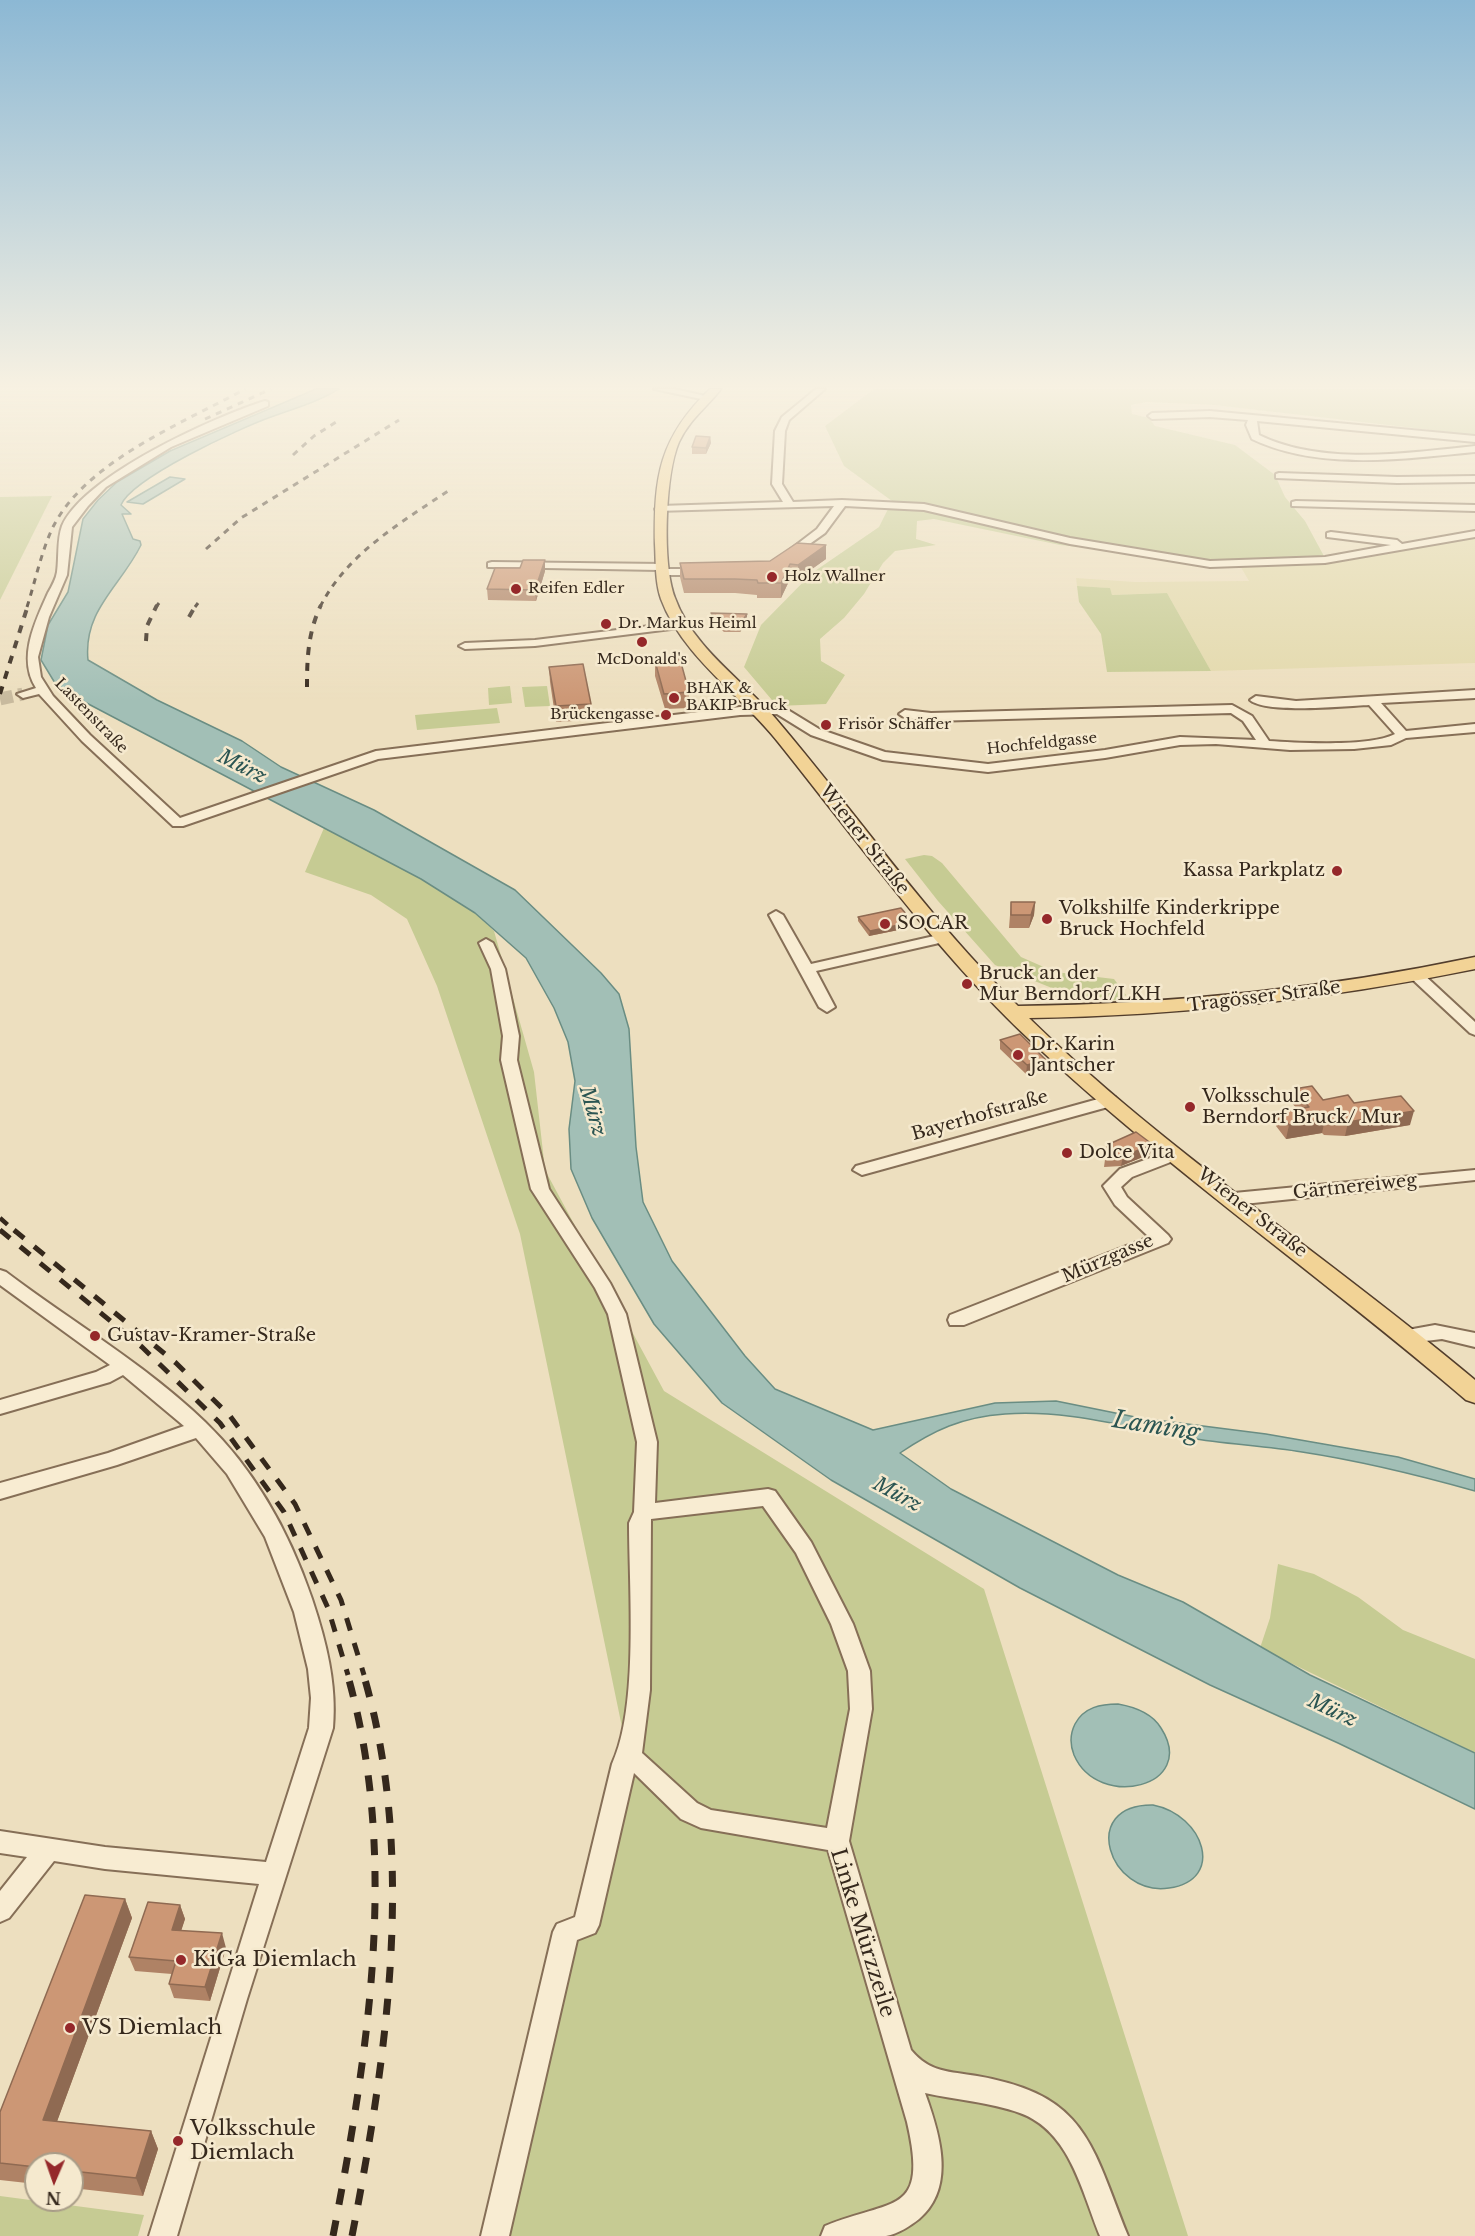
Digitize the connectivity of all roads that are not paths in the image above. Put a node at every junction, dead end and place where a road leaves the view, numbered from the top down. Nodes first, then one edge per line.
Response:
1 (95, 493) edge
2 (661, 493) edge
3 (783, 493) edge
4 (842, 503) junction
5 (1296, 504) dead end
6 (790, 505) junction
7 (1475, 508) edge
8 (660, 509) junction
9 (1475, 534) edge
10 (1331, 535) dead end
11 (1407, 546) junction
12 (492, 565) dead end
13 (774, 566) edge
14 (663, 570) junction
15 (710, 572) edge
16 (683, 624) junction
17 (465, 646) dead end
18 (41, 690) junction
19 (23, 694) tunnel mouth
20 (1475, 694) edge
21 (1256, 700) dead end
22 (1372, 701) junction
23 (759, 710) junction
24 (905, 714) dead end
25 (1475, 728) edge
26 (1403, 735) junction
27 (1265, 744) junction
28 (776, 915) dead end
29 (943, 938) junction
30 (486, 943) dead end
31 (1475, 963) edge
32 (807, 969) junction
33 (1418, 976) junction
34 (827, 1007) dead end
35 (1014, 1012) junction
36 (1475, 1030) edge
37 (1109, 1101) junction
38 (1175, 1154) junction
39 (862, 1170) dead end
40 (1475, 1175) edge
41 (1234, 1199) junction
42 (0, 1276) edge
43 (957, 1320) dead end
44 (1409, 1336) junction
45 (1475, 1340) edge
46 (122, 1367) junction
47 (1475, 1394) edge
48 (0, 1407) edge
49 (198, 1428) junction
50 (0, 1491) edge
51 (644, 1512) junction
52 (629, 1761) junction
53 (837, 1841) junction
54 (0, 1842) edge
55 (48, 1851) junction
56 (274, 1874) junction
57 (0, 1910) edge
58 (900, 2058) junction
59 (163, 2236) edge
60 (495, 2236) edge
61 (835, 2236) edge
62 (1114, 2236) edge

1 - 18 street, Lastenstraße
2 - 8 main road, Wiener Straße
3 - 6 street
4 - 6 street
4 - 11 street
4 - 13 street
5 - 7 street
6 - 8 street
8 - 14 main road, Wiener Straße
9 - 11 street
10 - 11 street
12 - 14 street
14 - 15 street
14 - 16 main road, Wiener Straße
16 - 17 street
16 - 23 main road, Wiener Straße
18 - 19 street
18 - 23 street, Lastenstraße
20 - 22 street
21 - 22 street
22 - 26 street
23 - 27 street, Hochfeldgasse
23 - 29 main road, Wiener Straße
24 - 27 street, Hochfeldgasse
25 - 26 street, Hochfeldgasse
26 - 27 street, Hochfeldgasse
28 - 32 street
29 - 32 street
29 - 35 main road, Wiener Straße
30 - 51 street
31 - 33 main road, Tragösser Straße
32 - 34 street
33 - 35 main road, Tragösser Straße
33 - 36 street
35 - 37 main road, Wiener Straße
37 - 38 main road, Wiener Straße
37 - 39 street, Bayerhofstraße
38 - 41 main road, Wiener Straße
38 - 43 street, Mürzgasse
40 - 41 street, Gärtnereiweg
41 - 44 main road, Wiener Straße
42 - 46 street
44 - 45 street
44 - 47 main road, Wiener Straße
46 - 48 street
46 - 49 street
49 - 50 street
49 - 56 street
51 - 52 street
51 - 53 street
52 - 53 street, Linke Mürzzeile
52 - 60 street
53 - 58 street, Linke Mürzzeile
54 - 55 street
55 - 56 street
55 - 57 street
56 - 59 street
58 - 61 street, Linke Mürzzeile
58 - 62 street

